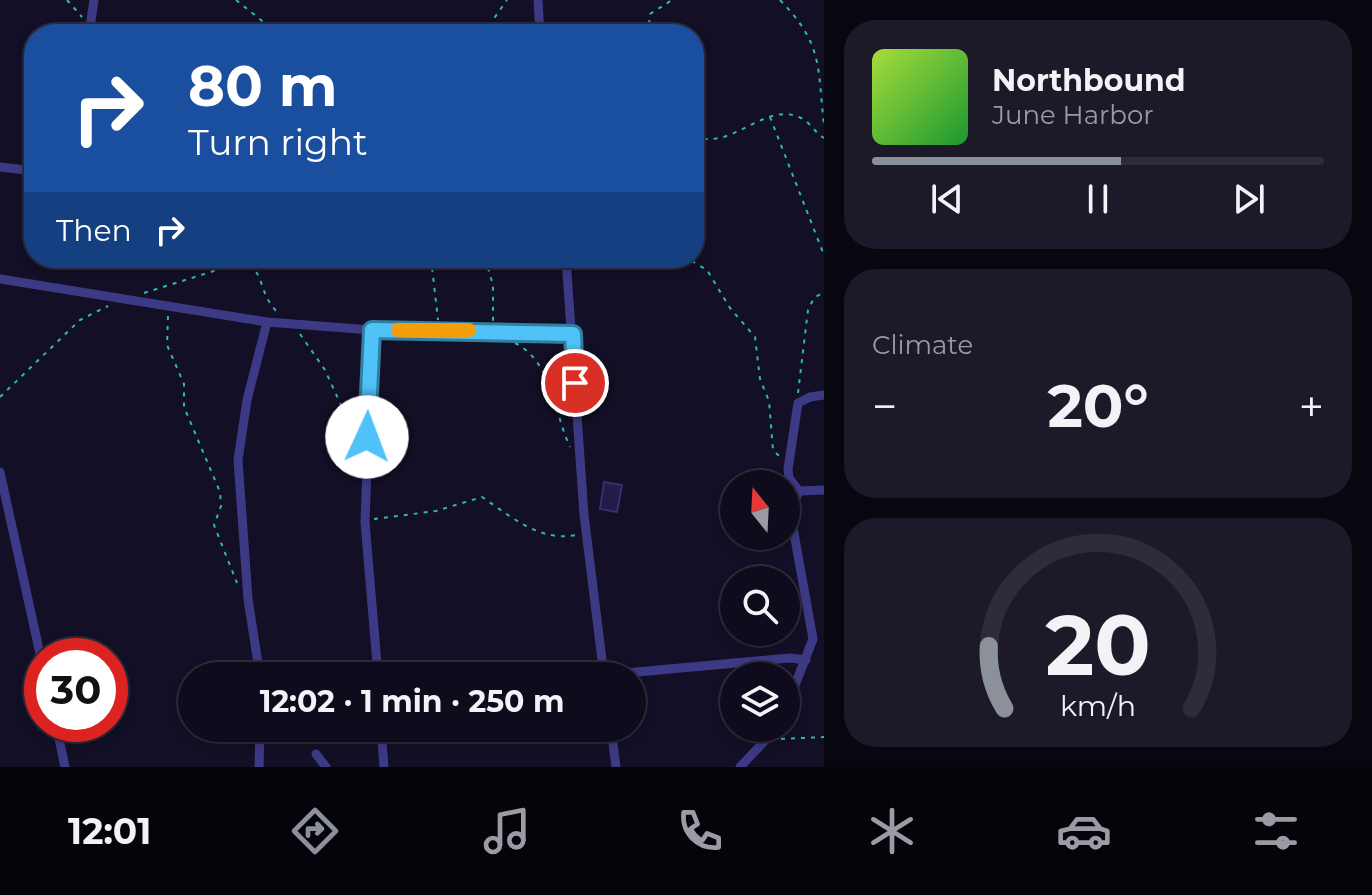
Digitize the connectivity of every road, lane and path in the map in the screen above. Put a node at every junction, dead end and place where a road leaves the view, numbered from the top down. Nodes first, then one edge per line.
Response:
1 (67, 0) edge
2 (94, 0) edge
3 (236, 0) edge
4 (507, 0) edge
5 (538, 0) edge
6 (672, 0) edge
7 (780, 0) edge
8 (83, 24) edge
9 (90, 24) edge
10 (266, 24) edge
11 (490, 24) edge
12 (539, 24) edge
13 (649, 24) edge
14 (770, 117) junction
15 (824, 124) edge
16 (704, 138) edge
17 (824, 138) edge
18 (0, 167) edge
19 (24, 170) edge
20 (824, 255) edge
21 (223, 268) edge
22 (253, 268) edge
23 (432, 268) edge
24 (488, 268) edge
25 (567, 268) edge
26 (704, 268) edge
27 (0, 279) edge
28 (824, 292) edge
29 (123, 299) junction
30 (168, 307) junction
31 (267, 322) junction
32 (289, 324) junction
33 (372, 330) junction
34 (438, 330) junction
35 (497, 330) junction
36 (573, 334) junction
37 (824, 395) edge
38 (0, 397) edge
39 (800, 402) junction
40 (366, 459) junction
41 (789, 463) junction
42 (581, 465) junction
43 (789, 470) edge
44 (0, 472) edge
45 (824, 490) edge
46 (800, 491) edge
47 (365, 522) junction
48 (586, 533) junction
49 (798, 550) edge
50 (249, 606) junction
51 (37, 638) edge
52 (824, 647) edge
53 (812, 648) junction
54 (806, 660) junction
55 (258, 662) edge
56 (377, 662) edge
57 (602, 662) edge
58 (646, 672) edge
59 (800, 674) edge
60 (824, 737) edge
61 (800, 738) edge
62 (60, 742) edge
63 (260, 742) edge
64 (382, 742) edge
65 (613, 742) edge
66 (766, 742) edge
67 (316, 754) dead end
68 (65, 767) edge
69 (259, 767) edge
70 (326, 767) edge
71 (384, 767) edge
72 (616, 767) edge
73 (740, 767) edge

1 - 8 path
2 - 9 street
3 - 10 path
4 - 11 path
5 - 12 street
6 - 13 path
7 - 15 path
14 - 16 path
14 - 17 path
14 - 20 path
18 - 19 street
21 - 29 path
22 - 32 path
23 - 34 path
24 - 35 path
25 - 36 street
26 - 41 path
27 - 29 street
28 - 39 path
29 - 30 street
29 - 38 path
30 - 31 street
30 - 50 path
31 - 32 street
31 - 50 street
32 - 33 street
32 - 40 path
33 - 34 street
33 - 40 street
34 - 35 street
35 - 36 street
35 - 42 path
36 - 42 street
37 - 39 street
39 - 41 street
40 - 47 street
41 - 43 street
42 - 48 street
44 - 51 street
45 - 46 street
47 - 48 path
47 - 56 street
48 - 57 street
49 - 53 street
50 - 55 street
52 - 53 street
53 - 54 street
54 - 58 street
54 - 59 street
60 - 61 path
62 - 68 street
63 - 69 street
64 - 71 street
65 - 72 street
66 - 73 street
67 - 70 street

